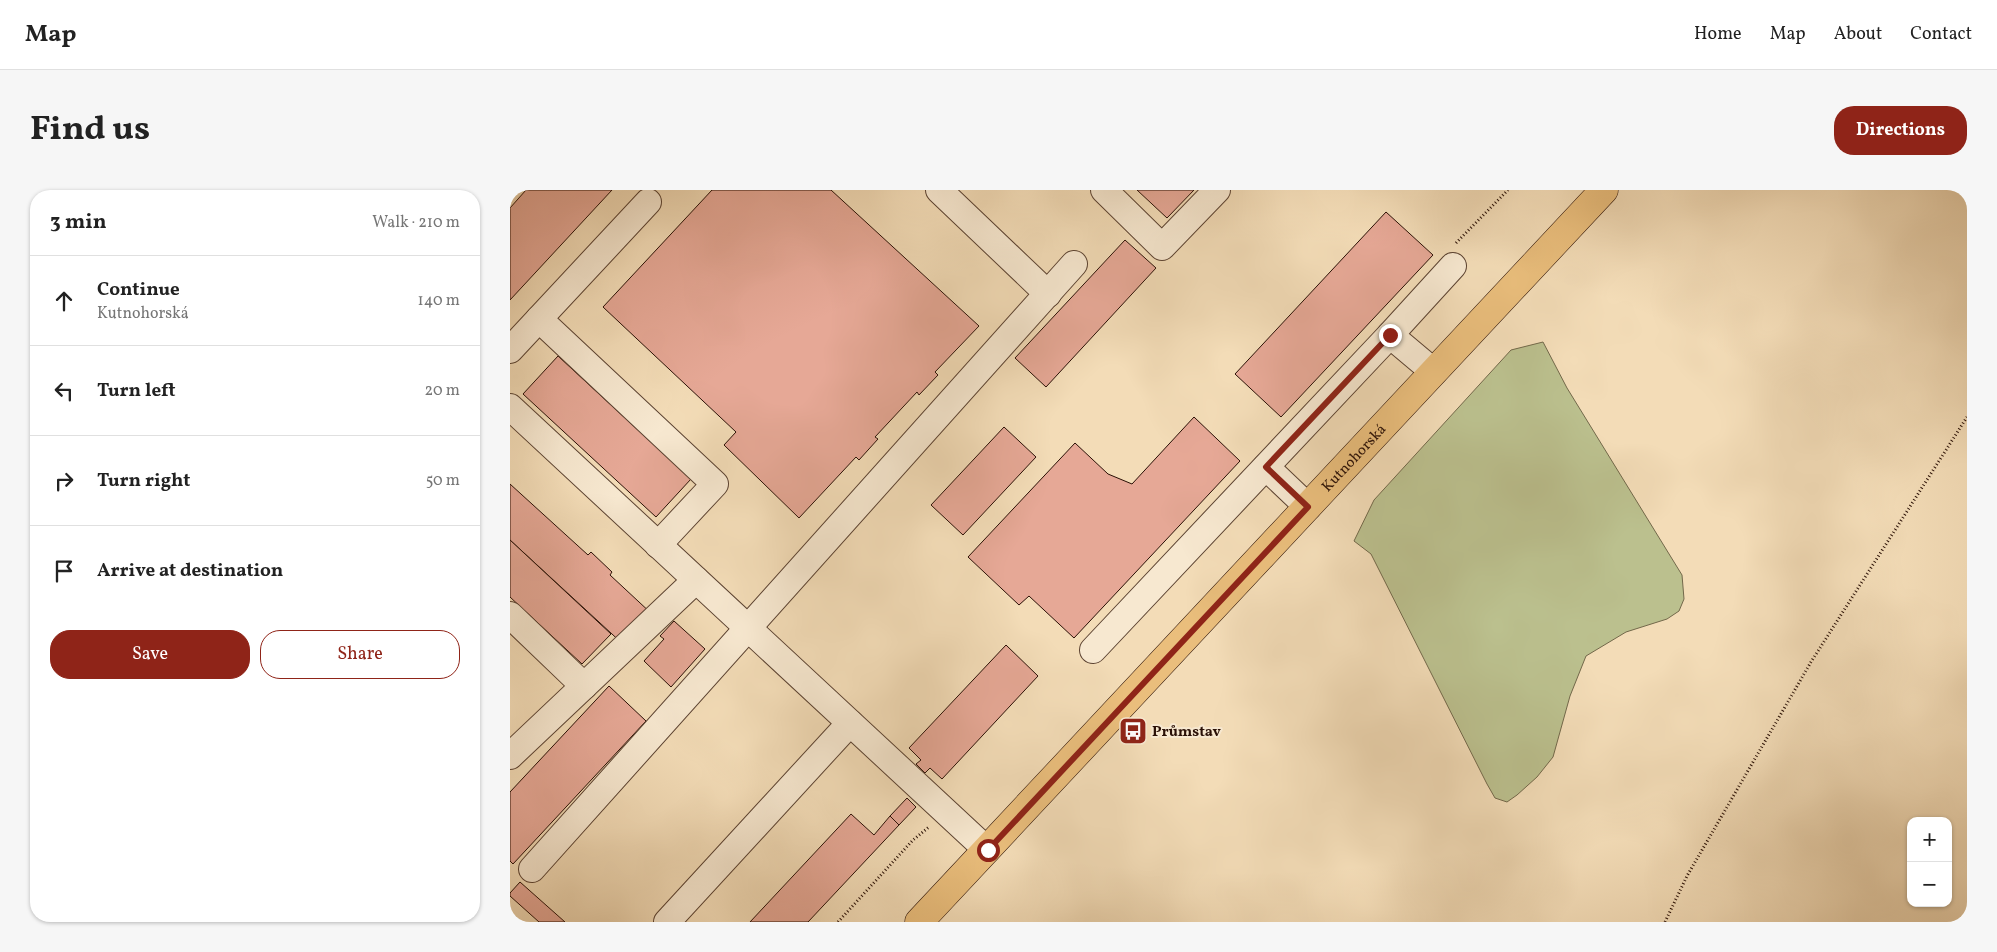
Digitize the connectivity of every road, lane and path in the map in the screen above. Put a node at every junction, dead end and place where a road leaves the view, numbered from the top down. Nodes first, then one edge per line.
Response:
1 (939, 190) edge
2 (1104, 190) edge
3 (1217, 190) edge
4 (1508, 190) edge
5 (1604, 190) edge
6 (648, 202) dead end
7 (1074, 264) dead end
8 (1453, 266) joint
9 (1048, 294) junction
10 (539, 319) junction
11 (1390, 335) junction
12 (510, 350) edge
13 (1434, 372) junction
14 (510, 407) edge
15 (1967, 417) edge
16 (1266, 467) junction
17 (1308, 507) junction
18 (658, 544) junction
19 (696, 580) junction
20 (510, 615) edge
21 (748, 628) junction
22 (1093, 650) dead end
23 (584, 686) junction
24 (850, 723) junction
25 (510, 756) edge
26 (946, 812) junction
27 (988, 850) junction
28 (532, 869) dead end
29 (667, 922) edge
30 (838, 922) edge
31 (920, 922) edge
32 (1665, 922) edge

1 - 9 lane
2 - 3 lane
4 - 8 path
5 - 13 main road, Kutnohorská
6 - 10 lane
7 - 9 lane
8 - 11 lane
9 - 21 lane
10 - 12 lane
10 - 18 lane
11 - 13 lane
11 - 16 lane
13 - 17 main road, Kutnohorská
14 - 18 lane
15 - 32 path
16 - 17 lane
16 - 22 lane
17 - 27 main road, Kutnohorská
18 - 19 lane
19 - 21 lane
19 - 23 lane
20 - 23 lane
21 - 24 lane
21 - 28 lane
23 - 25 lane
24 - 26 lane
24 - 29 lane
26 - 27 lane
26 - 30 path
27 - 31 main road, Kutnohorská

